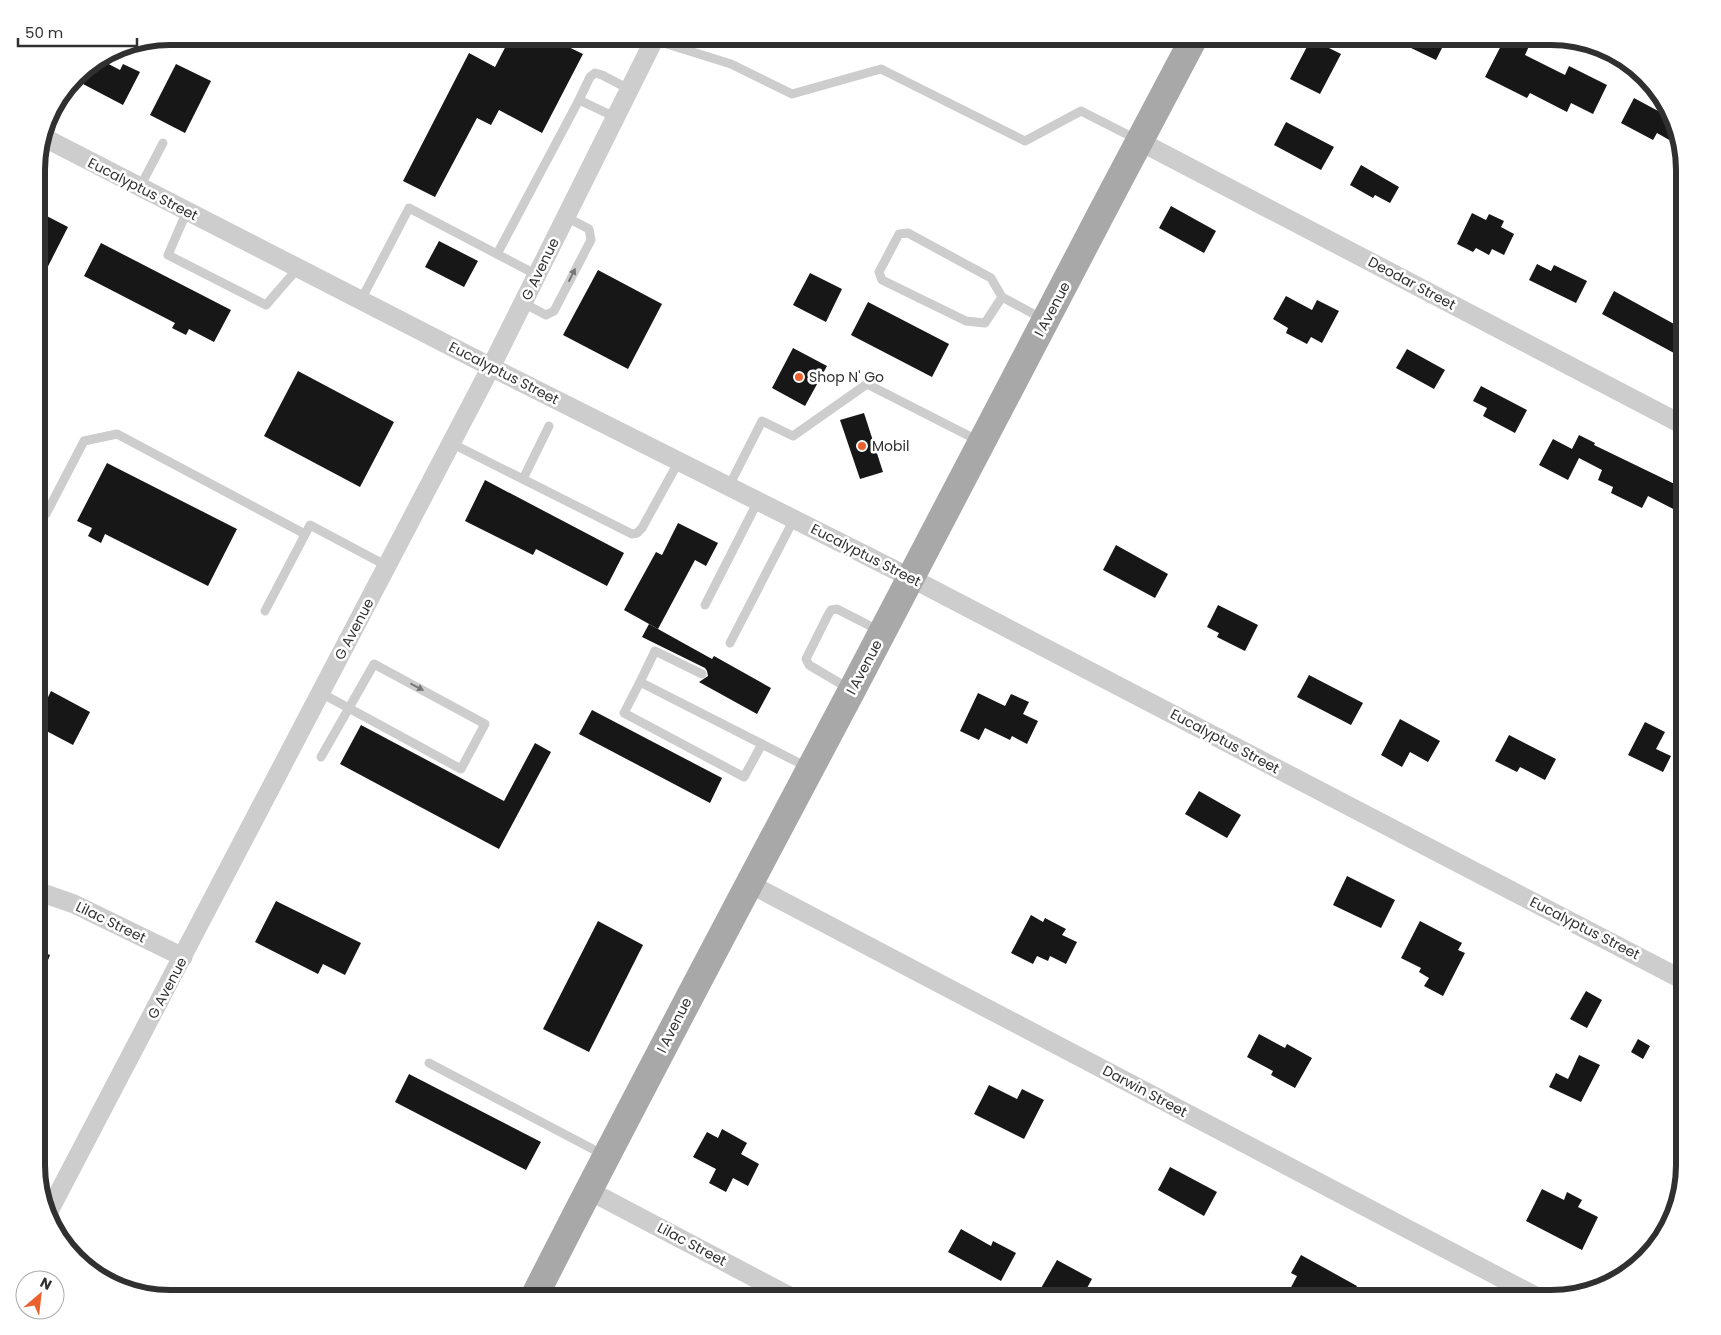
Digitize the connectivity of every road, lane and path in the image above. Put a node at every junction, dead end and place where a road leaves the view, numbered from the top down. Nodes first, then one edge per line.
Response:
1 (651, 45) edge
2 (670, 45) edge
3 (1190, 45) edge
4 (629, 88) junction
5 (578, 100) junction
6 (615, 118) junction
7 (49, 140) edge
8 (1139, 141) junction
9 (163, 143) dead end
10 (140, 187) junction
11 (187, 211) junction
12 (566, 216) junction
13 (497, 254) junction
14 (298, 268) junction
15 (537, 275) junction
16 (1002, 297) junction
17 (361, 300) junction
18 (523, 303) junction
19 (1045, 321) junction
20 (491, 368) junction
21 (1676, 421) edge
22 (549, 426) dead end
23 (982, 442) junction
24 (451, 443) junction
25 (678, 461) junction
26 (522, 479) junction
27 (729, 486) junction
28 (758, 501) junction
29 (46, 514) dead end
30 (794, 519) junction
31 (305, 534) junction
32 (387, 566) junction
33 (911, 578) junction
34 (705, 605) dead end
35 (265, 610) dead end
36 (882, 632) junction
37 (730, 643) dead end
38 (702, 674) dead end
39 (640, 682) junction
40 (852, 690) junction
41 (321, 693) junction
42 (349, 708) junction
43 (762, 744) junction
44 (321, 757) dead end
45 (810, 768) junction
46 (748, 883) junction
47 (45, 894) edge
48 (183, 957) junction
49 (1676, 975) edge
50 (429, 1063) dead end
51 (606, 1157) junction
52 (588, 1190) junction
53 (52, 1207) edge
54 (538, 1290) edge
55 (778, 1290) edge
56 (1524, 1290) edge

1 - 4 street, G Avenue
2 - 8 lane
3 - 8 main road, I Avenue
4 - 5 lane
4 - 6 street, G Avenue
5 - 6 lane
5 - 13 lane
6 - 12 street, G Avenue
7 - 10 street, Eucalyptus Street
8 - 19 main road, I Avenue
8 - 21 street, Deodar Street
9 - 10 lane
10 - 11 street, Eucalyptus Street
11 - 14 street, Eucalyptus Street
11 - 14 lane
12 - 15 street, G Avenue
18 -> 12 lane
13 - 15 lane
13 - 17 lane
14 - 17 street, Eucalyptus Street
15 - 18 street, G Avenue
16 - 16 lane
16 - 19 lane
17 - 20 street, Eucalyptus Street
18 - 20 street, G Avenue
19 - 23 main road, I Avenue
20 - 24 street, G Avenue
20 - 25 street, Eucalyptus Street
22 - 26 lane
23 - 27 lane
23 - 33 main road, I Avenue
24 - 26 lane
24 - 32 street, G Avenue
25 - 26 lane
25 - 27 street, Eucalyptus Street
27 - 28 street, Eucalyptus Street
28 - 30 street, Eucalyptus Street
28 - 34 lane
29 - 31 lane
30 - 33 street, Eucalyptus Street
30 - 37 lane
31 - 32 lane
31 - 35 lane
32 - 41 street, G Avenue
33 - 36 main road, I Avenue
33 - 49 street, Eucalyptus Street
36 - 40 main road, I Avenue
36 - 40 lane
38 - 39 lane
39 - 43 lane
39 - 43 lane
40 - 45 main road, I Avenue
41 - 42 lane
41 - 48 street, G Avenue
42 -> 42 lane
42 - 44 lane
43 - 45 lane
45 - 46 main road, I Avenue
46 - 51 main road, I Avenue
46 - 56 street, Darwin Street
47 - 48 street, Lilac Street
48 - 53 street, G Avenue
50 - 51 lane
51 - 52 main road, I Avenue
52 - 54 main road, I Avenue
52 - 55 street, Lilac Street

